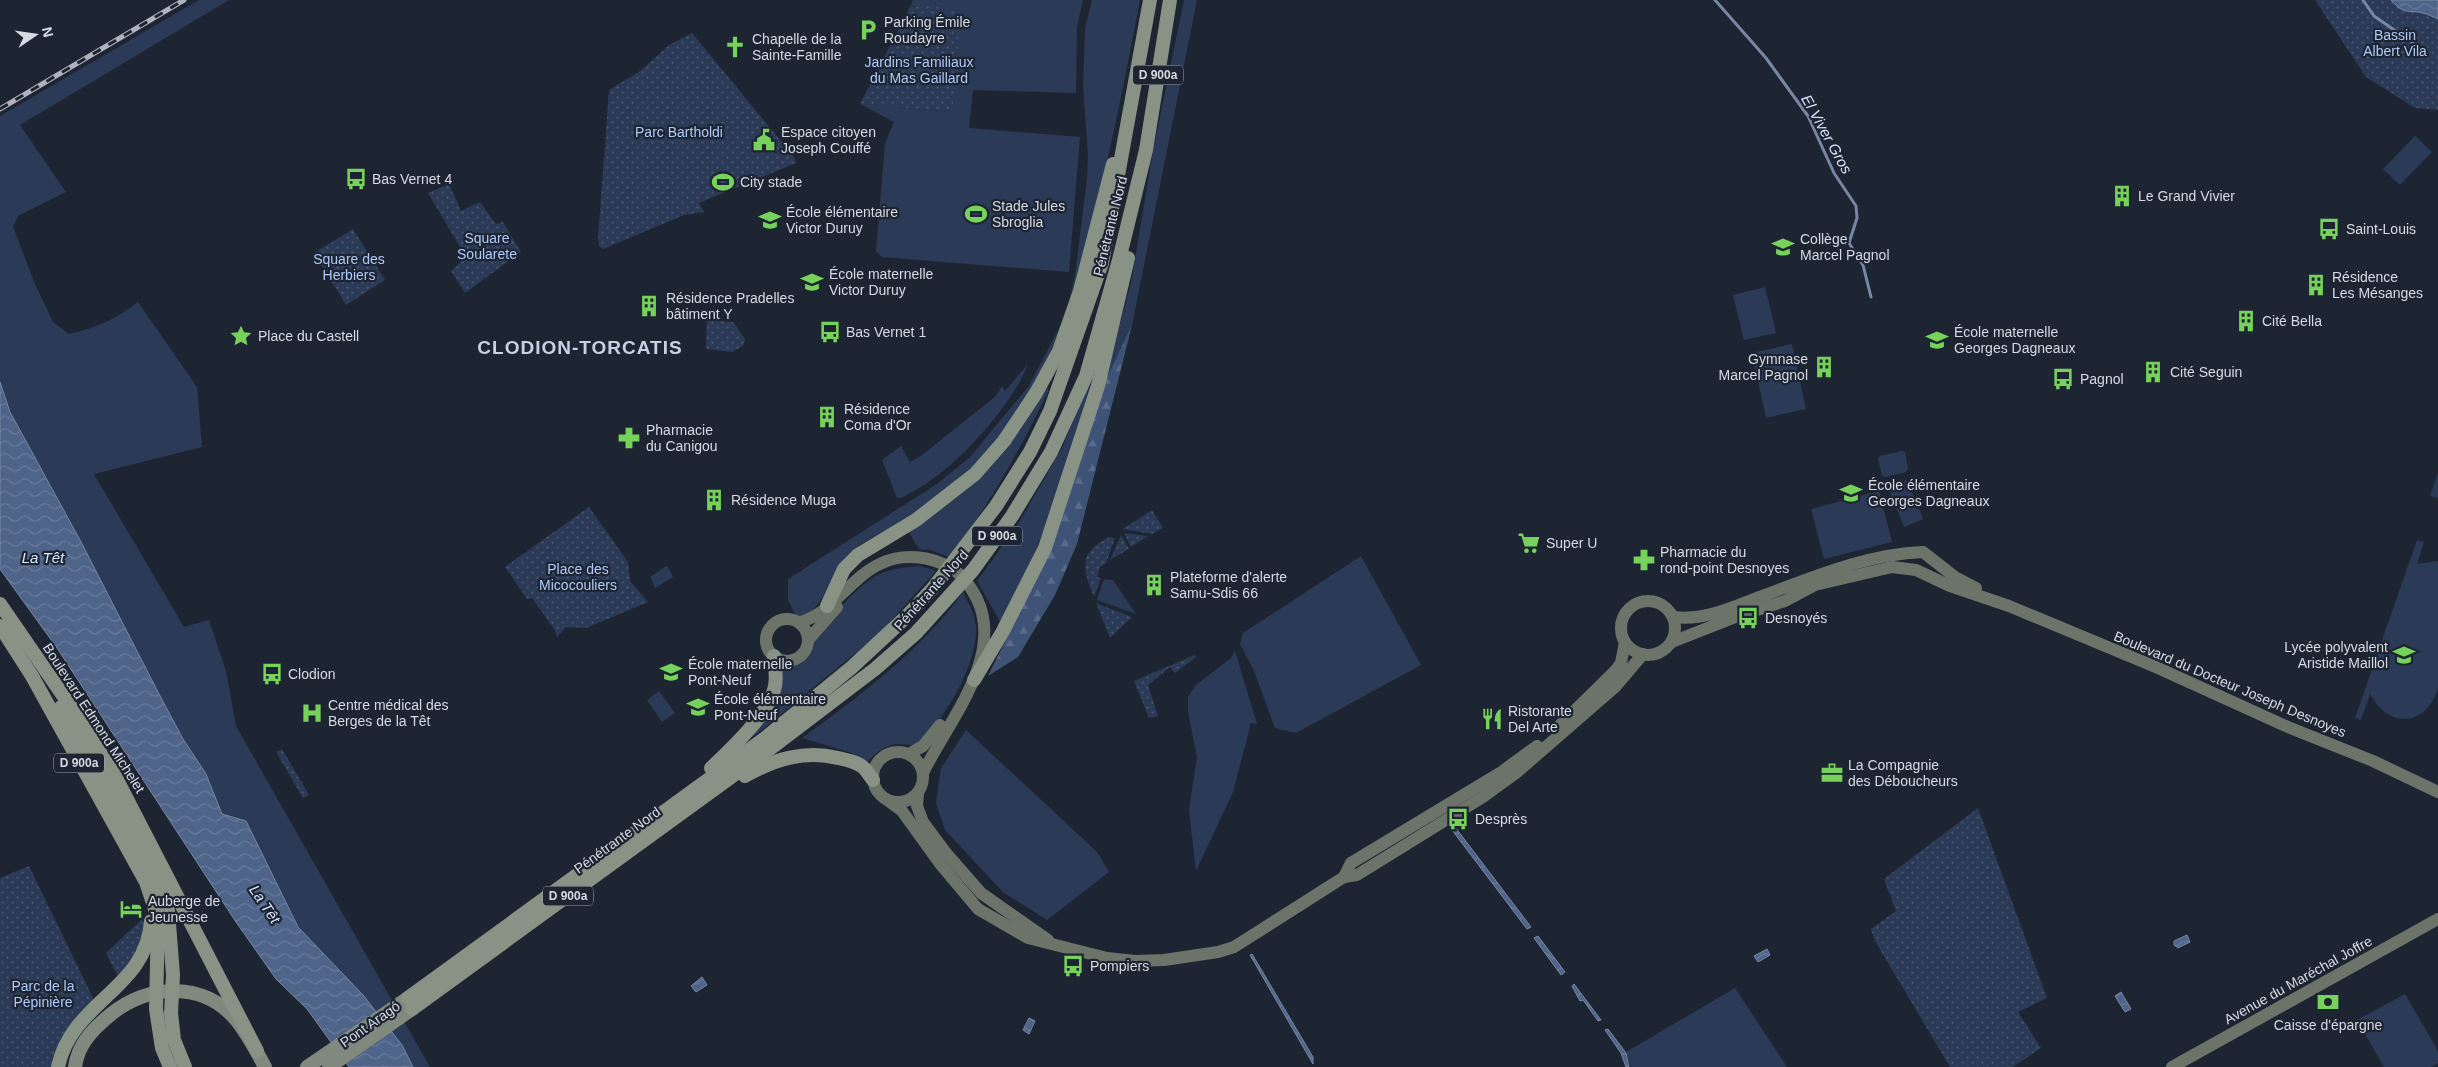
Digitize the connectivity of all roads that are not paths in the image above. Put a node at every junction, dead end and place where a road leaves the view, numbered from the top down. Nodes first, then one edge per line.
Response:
1 (1150, 0) edge
2 (1170, 0) edge
3 (1177, 0) edge
4 (1147, 18) junction
5 (1146, 150) junction
6 (921, 560) junction
7 (1936, 561) junction
8 (1851, 577) junction
9 (1791, 586) junction
10 (1774, 604) junction
11 (0, 605) edge
12 (828, 606) junction
13 (2009, 606) junction
14 (978, 607) junction
15 (1674, 617) junction
16 (800, 622) junction
17 (0, 626) edge
18 (809, 639) junction
19 (1625, 642) junction
20 (1672, 642) junction
21 (1643, 654) junction
22 (774, 656) junction
23 (974, 680) junction
24 (908, 754) junction
25 (923, 773) junction
26 (874, 780) junction
27 (2438, 792) edge
28 (918, 793) junction
29 (886, 799) junction
30 (682, 805) junction
31 (127, 849) junction
32 (1344, 877) junction
33 (2438, 918) edge
34 (1056, 945) junction
35 (410, 1004) junction
36 (257, 1051) junction
37 (58, 1067) edge
38 (75, 1067) edge
39 (170, 1067) edge
40 (185, 1067) edge
41 (265, 1067) edge
42 (307, 1067) edge
43 (329, 1067) edge
44 (2172, 1067) edge

1 - 4 highway, Pénétrante Nord / D 900a
2 - 5 highway, Pénétrante Nord / D 900a
3 - 5 highway
4 - 12 highway
4 - 30 highway, Pénétrante Nord / D 900a
5 - 23 highway
5 - 30 highway, Pénétrante Nord / D 900a
6 - 12 main road
6 - 14 main road
6 - 18 main road
7 - 8 main road, Boulevard du Docteur Joseph Desnoyes
7 - 9 main road, Boulevard du Docteur Joseph Desnoyes
7 - 13 main road, Boulevard du Docteur Joseph Desnoyes
8 - 10 main road, Boulevard du Docteur Joseph Desnoyes
8 - 13 main road, Boulevard du Docteur Joseph Desnoyes
9 - 10 main road
9 - 15 main road, Boulevard du Docteur Joseph Desnoyes
10 - 20 main road, Boulevard du Docteur Joseph Desnoyes
11 - 36 highway, Boulevard Edmond Michelet
11 - 40 highway
12 - 16 main road
13 - 27 main road, Boulevard du Docteur Joseph Desnoyes
14 - 23 main road
14 - 24 main road
15 - 19 main road
15 - 20 main road
16 - 18 main road
16 - 22 main road
17 - 31 highway, D 900a
18 - 22 main road
19 - 21 main road
19 - 32 main road
20 - 21 main road
21 - 32 main road
22 - 30 highway
23 - 25 main road
24 - 25 main road
24 - 26 main road
25 - 28 main road
26 - 29 main road
26 - 30 highway
28 - 29 main road
28 - 34 main road
29 - 34 main road
30 - 35 highway, Pénétrante Nord / D 900a
31 - 37 highway
31 - 39 highway, D 900a
32 - 34 main road
33 - 44 main road, Avenue du Maréchal Joffre
35 - 42 main road, Pont Aragó / D 900a
35 - 43 main road, Pont Aragó / D 900a
36 - 38 main road
36 - 41 main road, Boulevard Edmond Michelet

